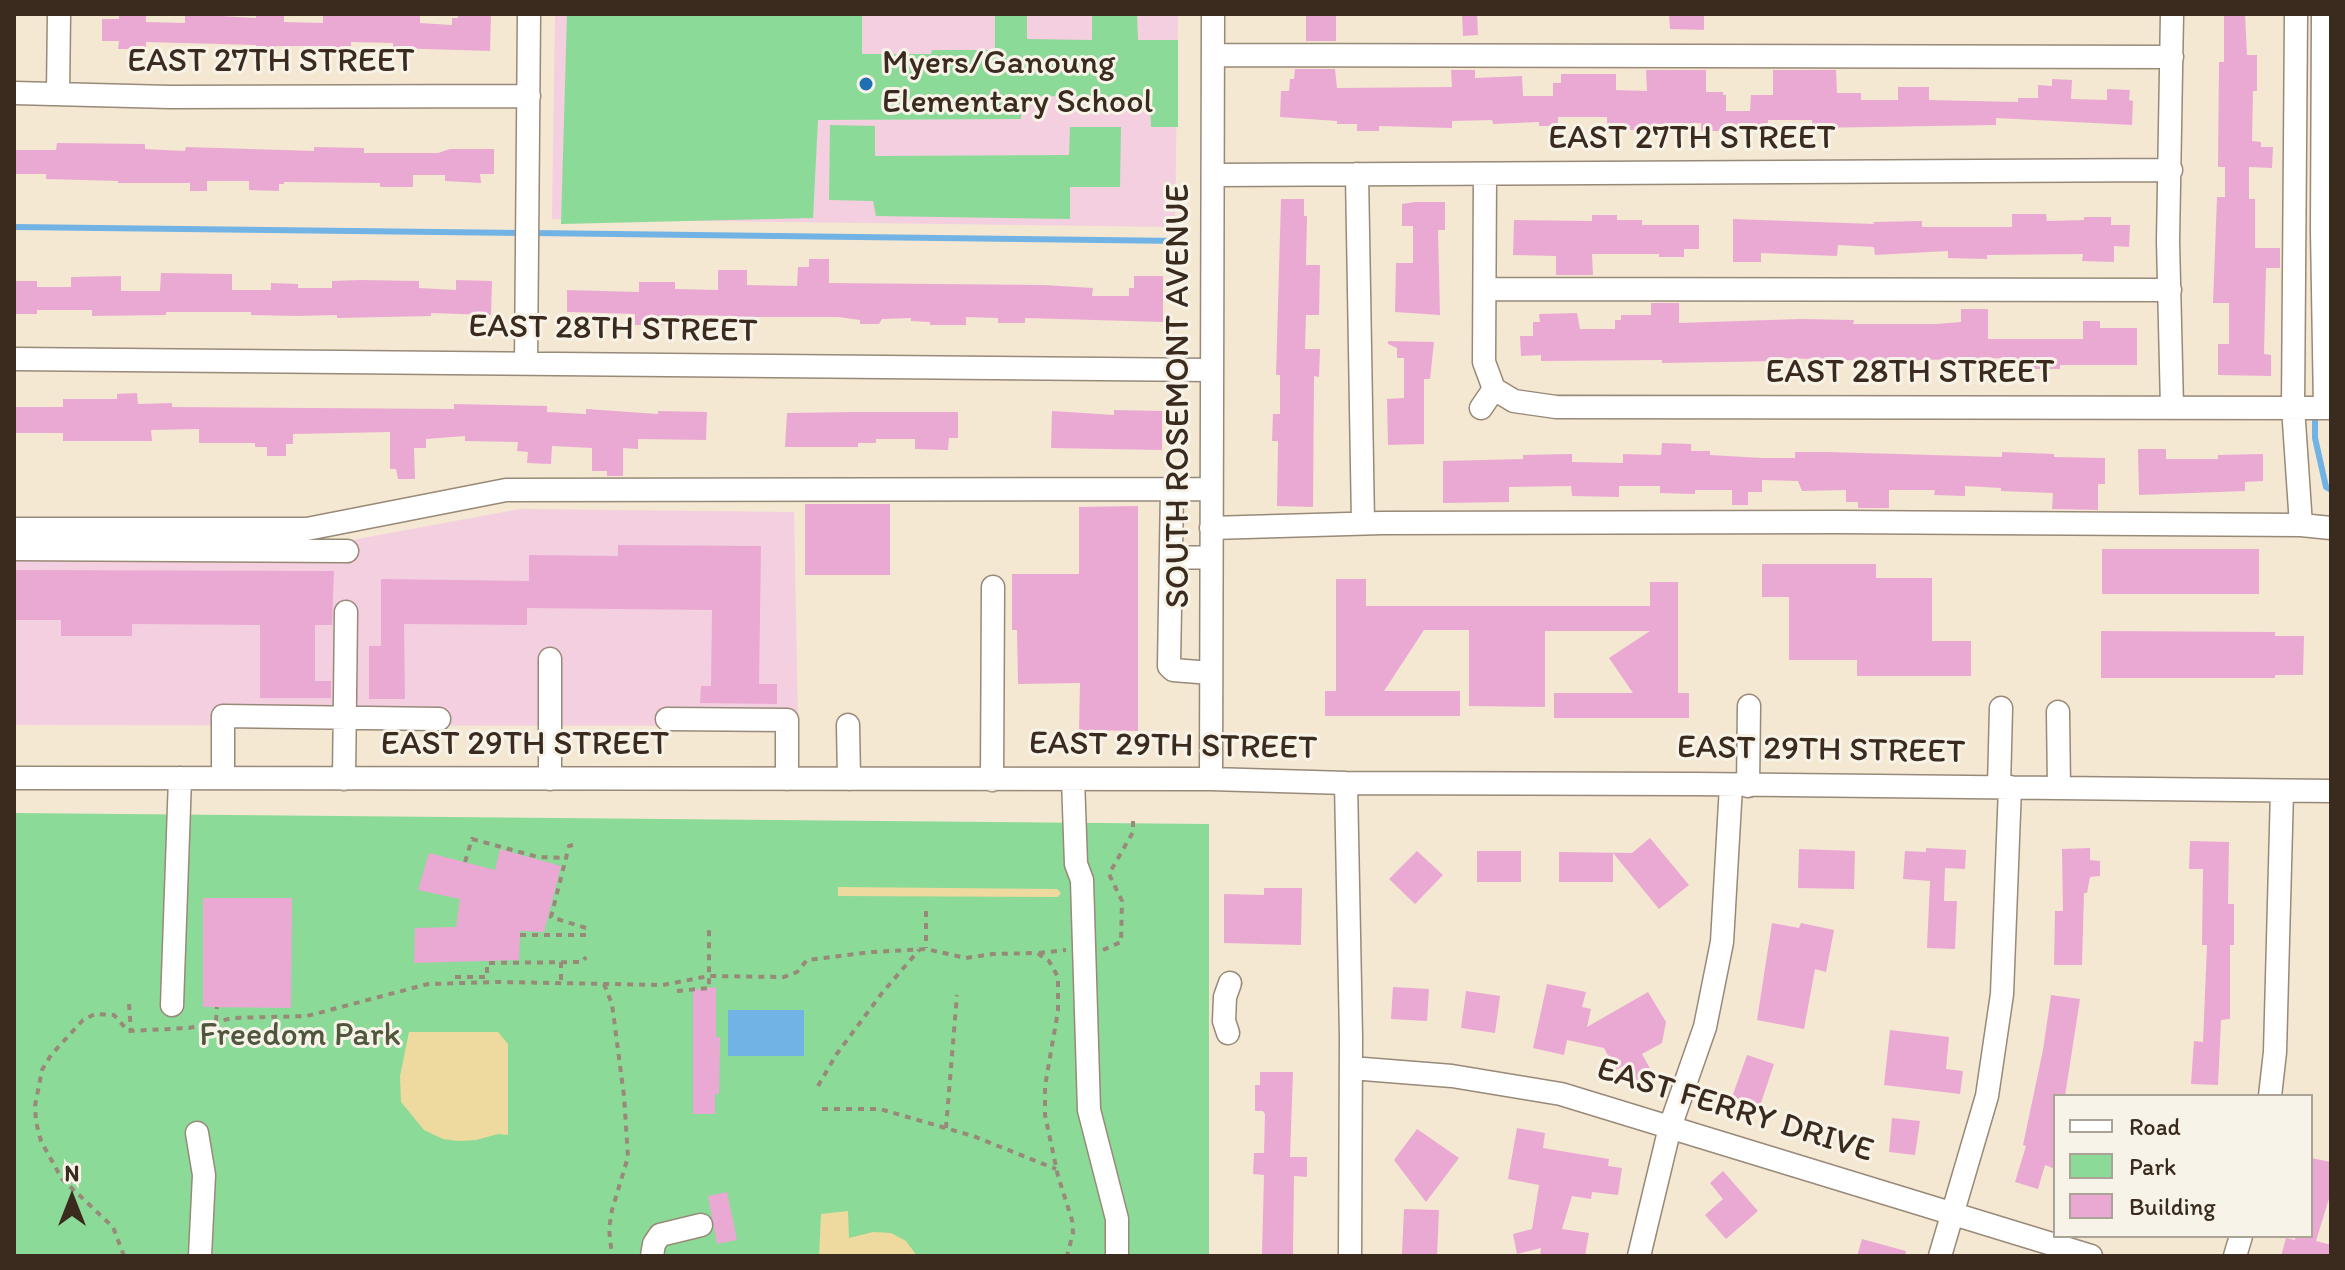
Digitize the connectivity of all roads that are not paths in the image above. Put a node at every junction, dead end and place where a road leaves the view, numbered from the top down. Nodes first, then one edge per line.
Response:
1 (59, 14) edge
2 (529, 14) edge
3 (1213, 14) edge
4 (2172, 14) edge
5 (2296, 14) edge
6 (2323, 14) edge
7 (1214, 55) junction
8 (2172, 57) junction
9 (14, 93) edge
10 (58, 94) junction
11 (529, 96) junction
12 (2171, 170) junction
13 (1357, 174) junction
14 (1485, 174) junction
15 (1214, 175) junction
16 (1486, 289) junction
17 (2170, 290) junction
18 (14, 359) edge
19 (526, 363) junction
20 (1210, 370) junction
21 (2172, 407) junction
22 (2293, 407) junction
23 (2328, 408) edge
24 (1172, 489) junction
25 (1211, 489) junction
26 (1363, 523) junction
27 (2301, 525) junction
28 (1211, 528) junction
29 (2331, 528) edge
30 (14, 529) edge
31 (14, 549) edge
32 (347, 551) dead end
33 (1211, 557) junction
34 (1171, 558) junction
35 (993, 587) dead end
36 (346, 612) dead end
37 (550, 659) dead end
38 (1211, 673) junction
39 (1749, 706) dead end
40 (2001, 708) dead end
41 (2058, 712) dead end
42 (345, 717) junction
43 (439, 719) dead end
44 (667, 719) dead end
45 (848, 725) dead end
46 (14, 778) edge
47 (180, 778) junction
48 (223, 778) junction
49 (344, 779) junction
50 (550, 779) junction
51 (787, 779) junction
52 (849, 779) junction
53 (1073, 779) junction
54 (1211, 779) junction
55 (992, 780) junction
56 (1346, 783) junction
57 (1740, 786) junction
58 (2004, 787) junction
59 (2059, 788) junction
60 (2282, 791) junction
61 (2331, 791) edge
62 (1230, 983) dead end
63 (172, 1005) dead end
64 (1228, 1033) dead end
65 (1351, 1068) junction
66 (2270, 1094) edge
67 (1670, 1127) junction
68 (197, 1133) dead end
69 (1951, 1212) junction
70 (701, 1225) dead end
71 (200, 1256) edge
72 (652, 1256) edge
73 (1117, 1256) edge
74 (1350, 1256) edge
75 (1639, 1256) edge
76 (1940, 1256) edge
77 (2091, 1256) edge

1 - 10 street
2 - 11 street
3 - 7 street, SOUTH ROSEMONT AVENUE
4 - 8 street
5 - 22 street
6 - 23 street
7 - 8 street
7 - 15 street, SOUTH ROSEMONT AVENUE
8 - 12 street
9 - 10 street, EAST 27TH STREET
10 - 11 street, EAST 27TH STREET
11 - 19 street
12 - 14 street, EAST 27TH STREET
12 - 17 street
13 - 14 street, EAST 27TH STREET
13 - 15 street, EAST 27TH STREET
13 - 26 street
14 - 16 street
15 - 20 street, SOUTH ROSEMONT AVENUE
16 - 17 street
16 - 21 street, EAST 28TH STREET
17 - 21 street
18 - 19 street, EAST 28TH STREET
19 - 20 street, EAST 28TH STREET
20 - 25 street, SOUTH ROSEMONT AVENUE
21 - 22 street, EAST 28TH STREET
22 - 23 street, EAST 28TH STREET
22 - 27 street
24 - 25 street
24 - 30 street
24 - 34 street
25 - 28 street, SOUTH ROSEMONT AVENUE
26 - 27 street
26 - 28 street
27 - 29 street
28 - 33 street, SOUTH ROSEMONT AVENUE
31 - 32 street
33 - 34 street
33 - 38 street, SOUTH ROSEMONT AVENUE
34 - 38 street
35 - 55 street
36 - 42 street
37 - 50 street
38 - 54 street, SOUTH ROSEMONT AVENUE
39 - 57 street
40 - 58 street
41 - 59 street
42 - 43 street
42 - 48 street
42 - 49 street
44 - 51 street
45 - 52 street
46 - 47 street, EAST 29TH STREET
47 - 48 street, EAST 29TH STREET
47 - 63 street
48 - 49 street, EAST 29TH STREET
49 - 50 street, EAST 29TH STREET
50 - 51 street, EAST 29TH STREET
51 - 52 street, EAST 29TH STREET
52 - 55 street, EAST 29TH STREET
53 - 54 street, EAST 29TH STREET
53 - 55 street, EAST 29TH STREET
53 - 73 street
54 - 56 street, EAST 29TH STREET
56 - 57 street, EAST 29TH STREET
56 - 65 street
57 - 58 street, EAST 29TH STREET
57 - 67 street
58 - 59 street, EAST 29TH STREET
58 - 69 street
59 - 60 street, EAST 29TH STREET
60 - 61 street, EAST 29TH STREET
60 - 66 street
62 - 64 street
65 - 67 street, EAST FERRY DRIVE
65 - 74 street
67 - 69 street, EAST FERRY DRIVE
67 - 75 street
68 - 71 street
69 - 76 street
69 - 77 street, EAST FERRY DRIVE
70 - 72 street

